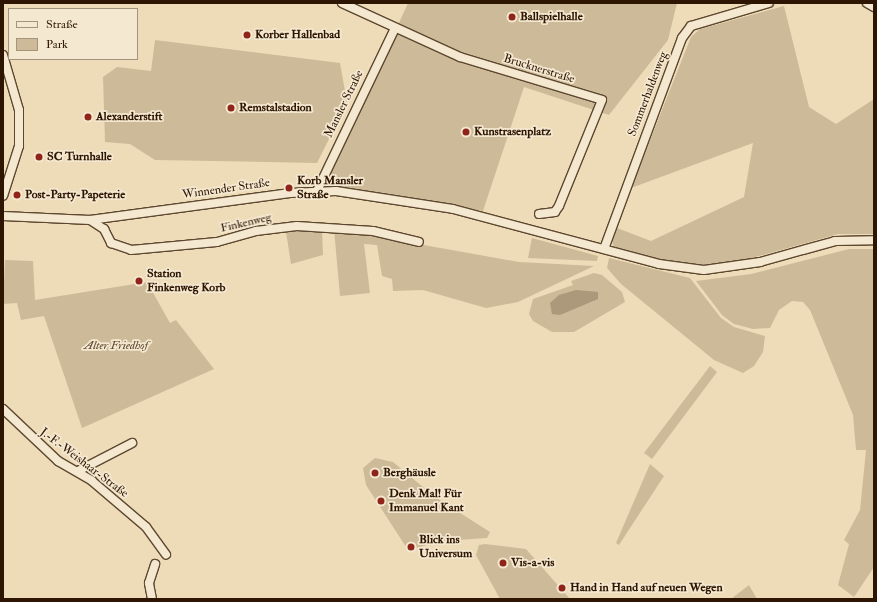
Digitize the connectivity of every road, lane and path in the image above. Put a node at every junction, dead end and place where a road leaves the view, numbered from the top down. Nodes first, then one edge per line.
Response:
1 (342, 3) edge
2 (769, 3) edge
3 (867, 3) edge
4 (874, 8) edge
5 (395, 28) junction
6 (3, 55) edge
7 (317, 191) junction
8 (3, 196) edge
9 (539, 214) dead end
10 (3, 216) edge
11 (90, 220) junction
12 (874, 240) edge
13 (418, 242) dead end
14 (604, 249) junction
15 (3, 409) edge
16 (132, 444) dead end
17 (78, 471) junction
18 (166, 555) dead end
19 (155, 564) dead end
20 (152, 599) edge

1 - 5 street, Brucknerstraße
2 - 14 street, Sommerhaldenweg
3 - 4 street
5 - 7 street, Mansler Straße
5 - 9 street, Brucknerstraße
6 - 8 street
7 - 11 street, Winnender Straße
7 - 14 street, Winnender Straße
10 - 11 street, Winnender Straße
11 - 13 street, Finkenweg
12 - 14 street, Winnender Straße
15 - 17 street, J.-F.-Weishaar-Straße
16 - 17 street
17 - 18 street, J.-F.-Weishaar-Straße
19 - 20 street

